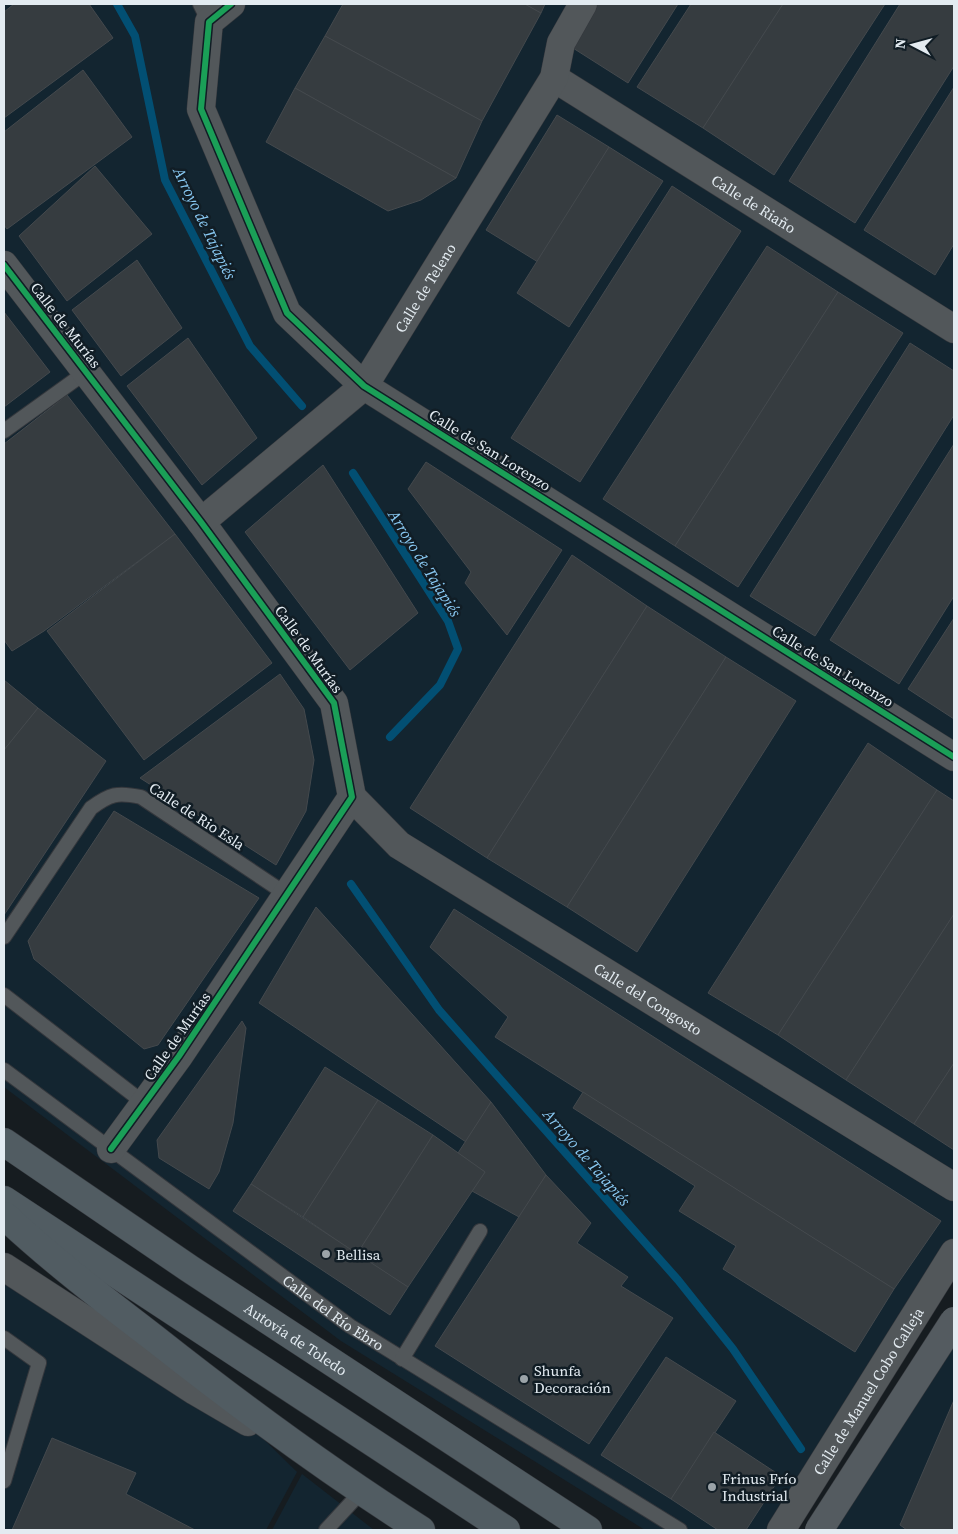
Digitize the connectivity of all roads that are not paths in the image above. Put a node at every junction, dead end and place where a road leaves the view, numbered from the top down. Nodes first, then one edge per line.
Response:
1 (231, 4) edge
2 (583, 4) edge
3 (205, 13) edge
4 (554, 78) junction
5 (4, 265) edge
6 (954, 329) edge
7 (86, 372) junction
8 (364, 386) junction
9 (4, 431) edge
10 (201, 522) junction
11 (954, 757) edge
12 (352, 798) junction
13 (286, 894) junction
14 (4, 937) edge
15 (4, 995) edge
16 (4, 1070) edge
17 (144, 1103) junction
18 (4, 1143) edge
19 (111, 1149) junction
20 (954, 1187) edge
21 (4, 1200) edge
22 (4, 1215) edge
23 (480, 1230) dead end
24 (954, 1253) edge
25 (4, 1267) edge
26 (954, 1321) edge
27 (4, 1338) edge
28 (402, 1359) junction
29 (322, 1466) junction
30 (4, 1481) edge
31 (360, 1492) junction
32 (326, 1530) edge
33 (421, 1530) edge
34 (506, 1530) edge
35 (588, 1530) edge
36 (680, 1530) edge
37 (781, 1530) edge
38 (790, 1530) edge
39 (818, 1530) edge
40 (836, 1530) edge

1 - 3 street
2 - 4 street, Calle de Teleno
3 - 8 street, Calle de San Lorenzo
4 - 6 street, Calle de Riaño
4 - 8 street, Calle de Teleno
5 - 7 street, Calle de Murías
7 - 9 lane
7 - 10 street, Calle de Murías
8 - 10 street, Calle de Teleno
8 - 11 street, Calle de San Lorenzo
10 - 12 street, Calle de Murías
12 - 13 street, Calle de Murías
12 - 20 street, Calle del Congosto
13 - 14 lane, Calle de Rio Esla
13 - 17 street, Calle de Murías
15 - 17 lane
16 - 19 lane, Calle del Río Ebro
17 - 19 street, Calle de Murías
18 - 35 highway, Autovía de Toledo
19 - 28 lane, Calle del Río Ebro
21 - 34 highway
22 - 29 highway
23 - 28 lane
24 - 37 street, Calle de Manuel Cobo Calleja
25 - 29 street
26 - 39 street, bridge
27 - 30 lane
28 - 36 lane, Calle del Río Ebro
29 - 31 highway
31 - 32 lane
31 - 33 highway
38 - 40 street

